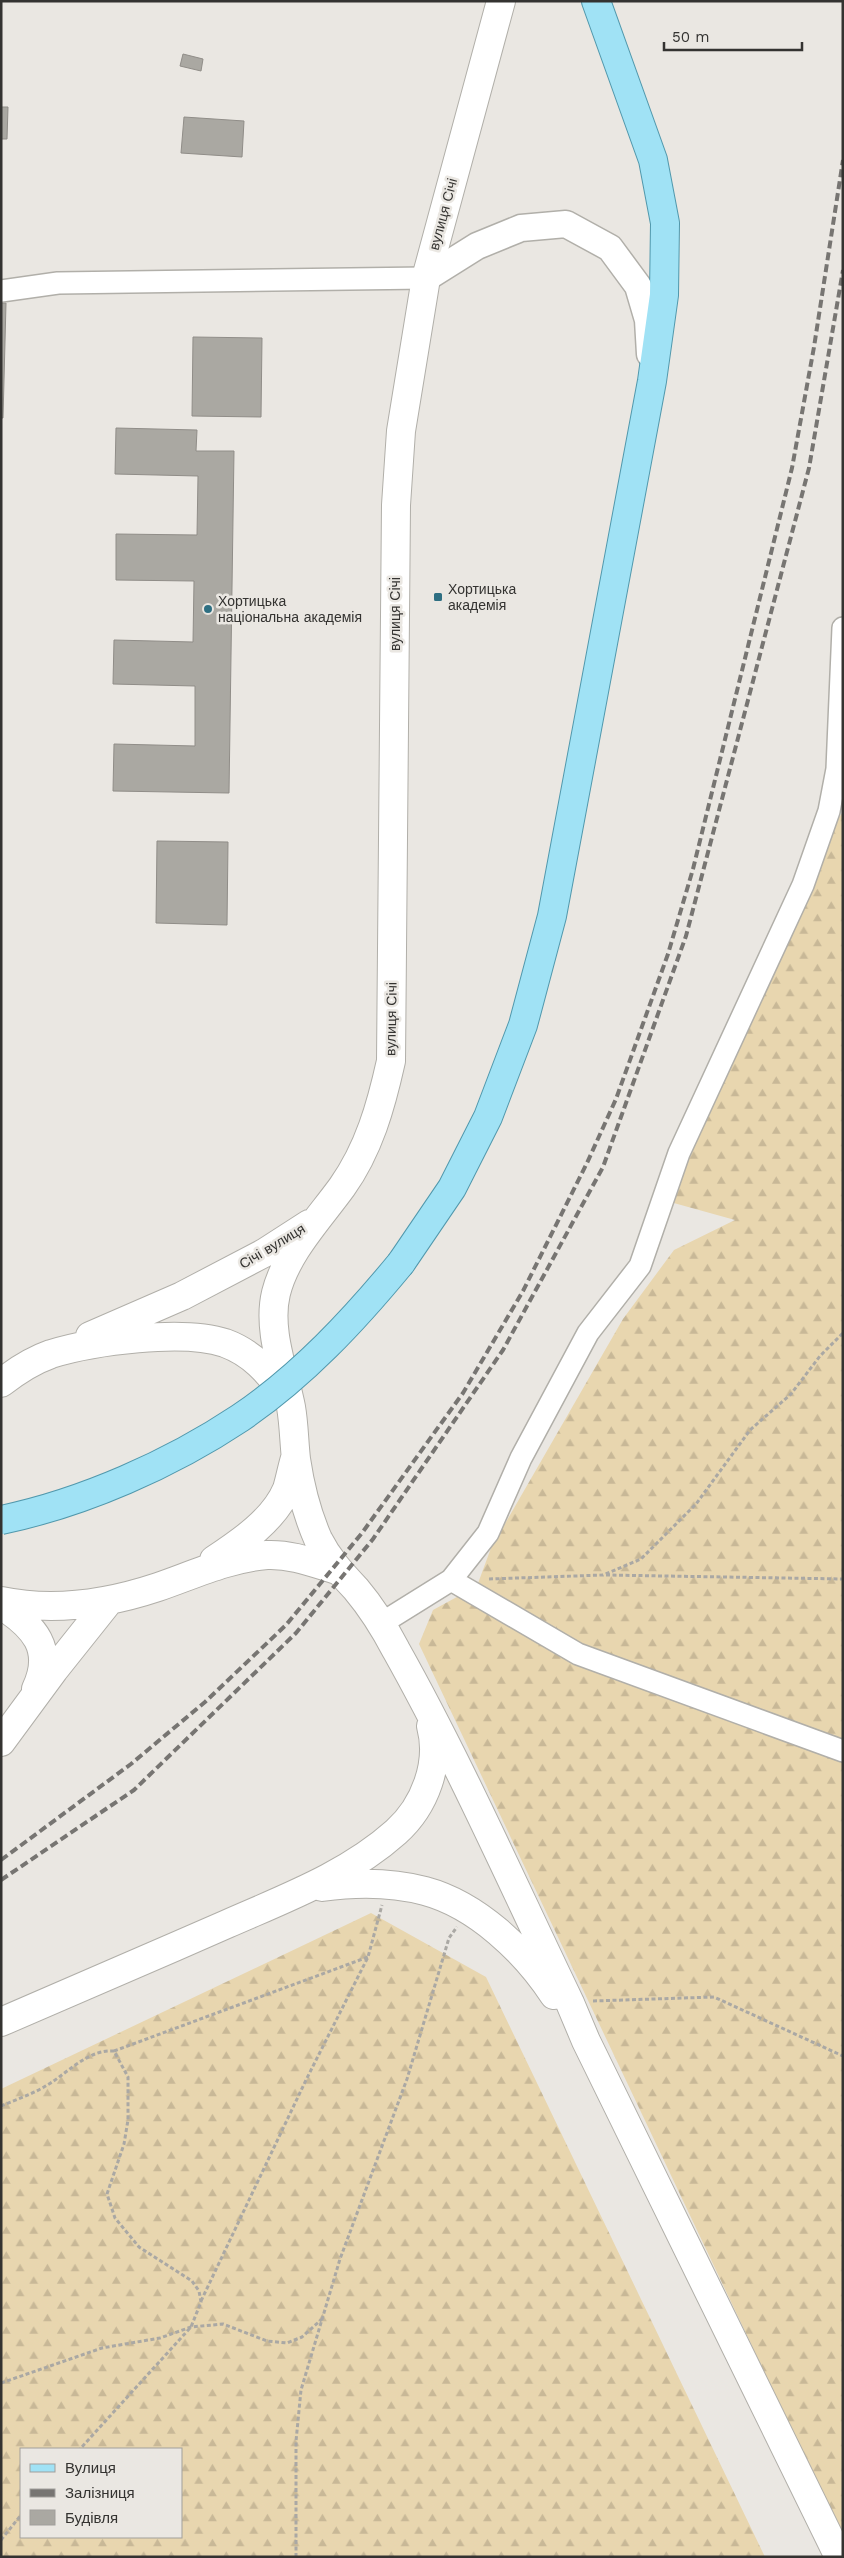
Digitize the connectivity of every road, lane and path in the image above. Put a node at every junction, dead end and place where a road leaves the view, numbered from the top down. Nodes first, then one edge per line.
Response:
1 (501, 1) edge
2 (596, 1) edge
3 (426, 278) junction
4 (1, 291) edge
5 (652, 381) junction
6 (843, 628) edge
7 (315, 1220) junction
8 (843, 1333) edge
9 (50, 1354) junction
10 (1, 1383) edge
11 (290, 1405) junction
12 (296, 1457) junction
13 (1, 1520) edge
14 (337, 1570) junction
15 (196, 1572) junction
16 (603, 1575) junction
17 (843, 1579) edge
18 (450, 1580) junction
19 (1, 1601) edge
20 (109, 1601) junction
21 (1, 1605) edge
22 (382, 1624) junction
23 (424, 1700) junction
24 (30, 1702) junction
25 (1, 1742) edge
26 (843, 1751) edge
27 (388, 1884) junction
28 (306, 1890) junction
29 (469, 1911) junction
30 (368, 1957) junction
31 (570, 2003) junction
32 (1, 2022) edge
33 (586, 2041) junction
34 (114, 2051) junction
35 (843, 2056) edge
36 (1, 2106) edge
37 (201, 2302) junction
38 (322, 2319) junction
39 (191, 2327) junction
40 (1, 2384) edge
41 (81, 2448) edge
42 (20, 2516) edge
43 (1, 2540) edge
44 (296, 2557) edge
45 (839, 2557) edge

1 - 3 main road, вулиця Січі
2 - 5 main road
3 - 4 street
3 - 5 street
3 - 7 main road, вулиця Січі
5 - 13 main road, bridge
6 - 18 street
7 - 9 main road, Січі вулиця
7 - 11 main road, Січі вулиця
8 - 16 path
9 - 10 main road
9 - 11 main road
11 - 12 main road, Січі вулиця
12 - 14 main road
12 - 15 main road
14 - 15 main road
14 - 22 main road
15 - 20 main road
16 - 17 path
16 - 18 path
18 - 22 street
18 - 26 street
19 - 20 main road
20 - 24 main road
21 - 24 main road
22 - 23 main road
23 - 28 main road
23 - 31 main road
24 - 25 main road
27 - 28 main road
27 - 29 main road
27 - 30 path
28 - 32 main road
29 - 33 main road
29 - 38 path
30 - 34 path
30 - 37 path
31 - 33 main road
31 - 35 path
33 - 45 main road
34 - 36 path
34 - 37 path
37 - 39 path
38 - 39 path
38 - 44 path
39 - 40 path
39 - 41 path
42 - 43 path

